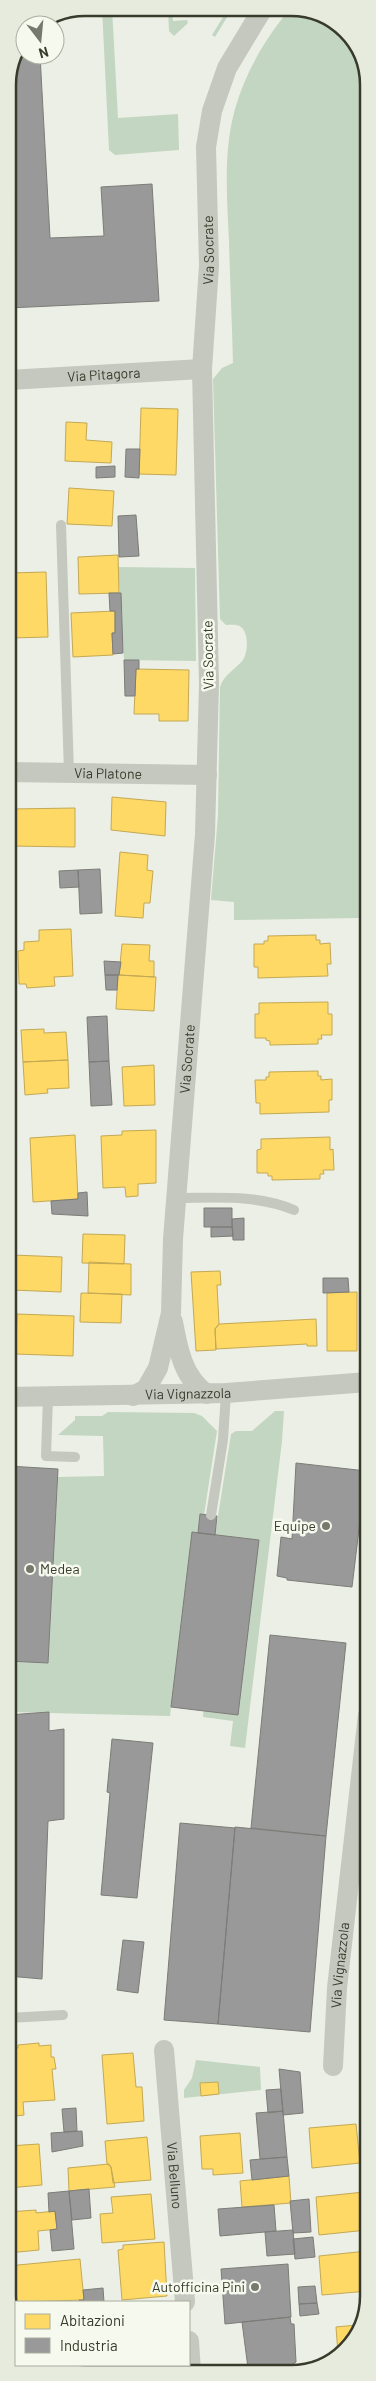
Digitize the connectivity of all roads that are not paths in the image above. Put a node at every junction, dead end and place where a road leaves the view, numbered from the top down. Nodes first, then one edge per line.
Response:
1 (258, 16) edge
2 (202, 369) junction
3 (16, 380) edge
4 (61, 525) dead end
5 (16, 772) edge
6 (68, 773) junction
7 (207, 775) junction
8 (176, 1198) junction
9 (294, 1210) dead end
10 (171, 1313) junction
11 (360, 1383) edge
12 (217, 1393) junction
13 (133, 1396) junction
14 (48, 1397) junction
15 (16, 1398) edge
16 (75, 1457) dead end
17 (211, 1515) dead end
18 (360, 1785) edge
19 (63, 2015) dead end
20 (16, 2018) edge
21 (164, 2050) dead end
22 (333, 2066) dead end
23 (185, 2301) edge

1 - 2 street, Via Socrate
2 - 3 street, Via Pitagora
2 - 7 street, Via Socrate
4 - 6 lane
5 - 6 street, Via Platone
6 - 7 street, Via Platone
7 - 8 street, Via Socrate
8 - 9 lane
8 - 10 street, Via Socrate
10 - 12 street, Via Socrate
10 - 13 street, Via Socrate
11 - 12 street, Via Vignazzola
12 - 13 street, Via Vignazzola
12 - 17 lane
13 - 14 street, Via Vignazzola
14 - 15 street, Via Vignazzola
14 - 16 lane
18 - 22 street, Via Vignazzola
19 - 20 lane
21 - 23 street, Via Belluno

